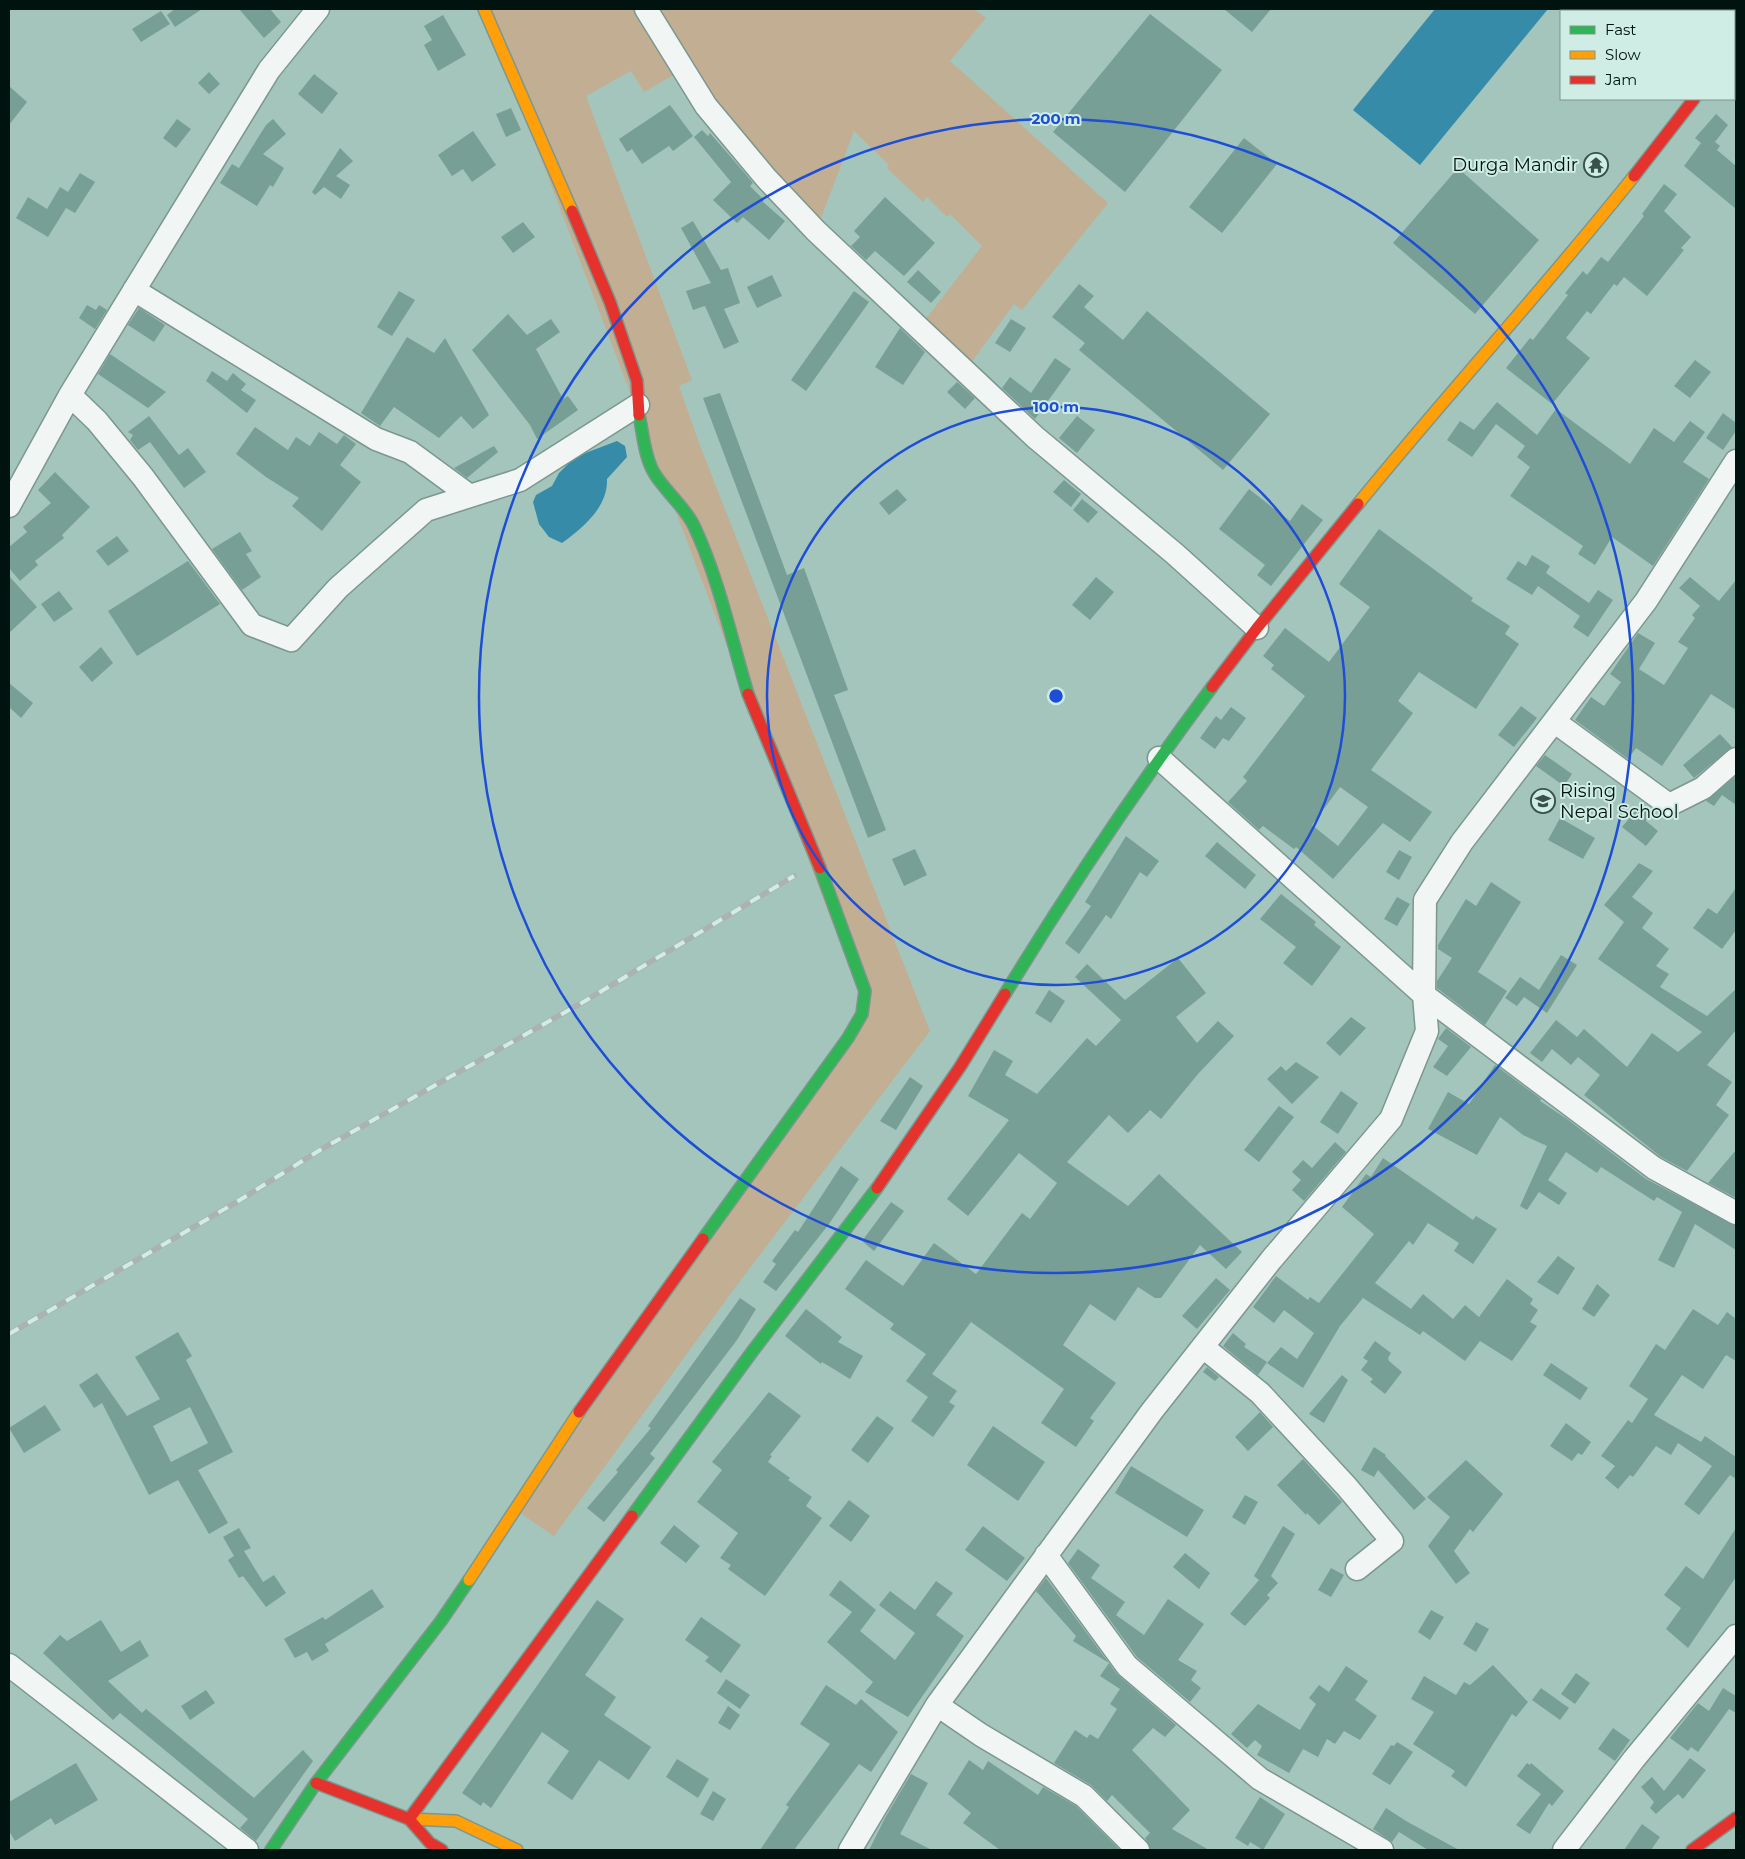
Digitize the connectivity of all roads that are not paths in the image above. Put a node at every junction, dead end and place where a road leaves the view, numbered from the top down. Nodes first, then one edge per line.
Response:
1 (318, 9) edge
2 (484, 9) edge
3 (646, 9) edge
4 (1693, 100) edge
5 (134, 290) junction
6 (70, 395) junction
7 (638, 405) junction
8 (1736, 461) edge
9 (470, 496) junction
10 (9, 506) edge
11 (1257, 628) junction
12 (1555, 722) junction
13 (1159, 758) junction
14 (1736, 759) edge
15 (1424, 995) junction
16 (1736, 1213) edge
17 (1203, 1347) junction
18 (1046, 1555) junction
19 (1357, 1569) dead end
20 (1736, 1636) edge
21 (9, 1665) edge
22 (937, 1705) junction
23 (316, 1783) junction
24 (1736, 1818) edge
25 (409, 1819) junction
26 (247, 1850) edge
27 (271, 1850) edge
28 (442, 1850) edge
29 (517, 1850) edge
30 (850, 1850) edge
31 (1138, 1850) edge
32 (1382, 1850) edge
33 (1564, 1850) edge
34 (1692, 1850) edge

1 - 5 street
2 - 7 main road
3 - 11 street
4 - 11 main road
5 - 6 street
5 - 9 street
6 - 9 street
6 - 10 street
7 - 9 street
7 - 23 main road
8 - 12 street
11 - 13 main road
12 - 14 street
12 - 15 street
13 - 15 street
13 - 25 main road
15 - 16 street
15 - 17 street
17 - 18 street
17 - 19 street
18 - 22 street
18 - 32 street
20 - 33 street
21 - 26 street
22 - 30 street
22 - 31 street
23 - 25 main road
23 - 27 main road
24 - 34 main road
25 - 28 main road
25 - 29 main road

